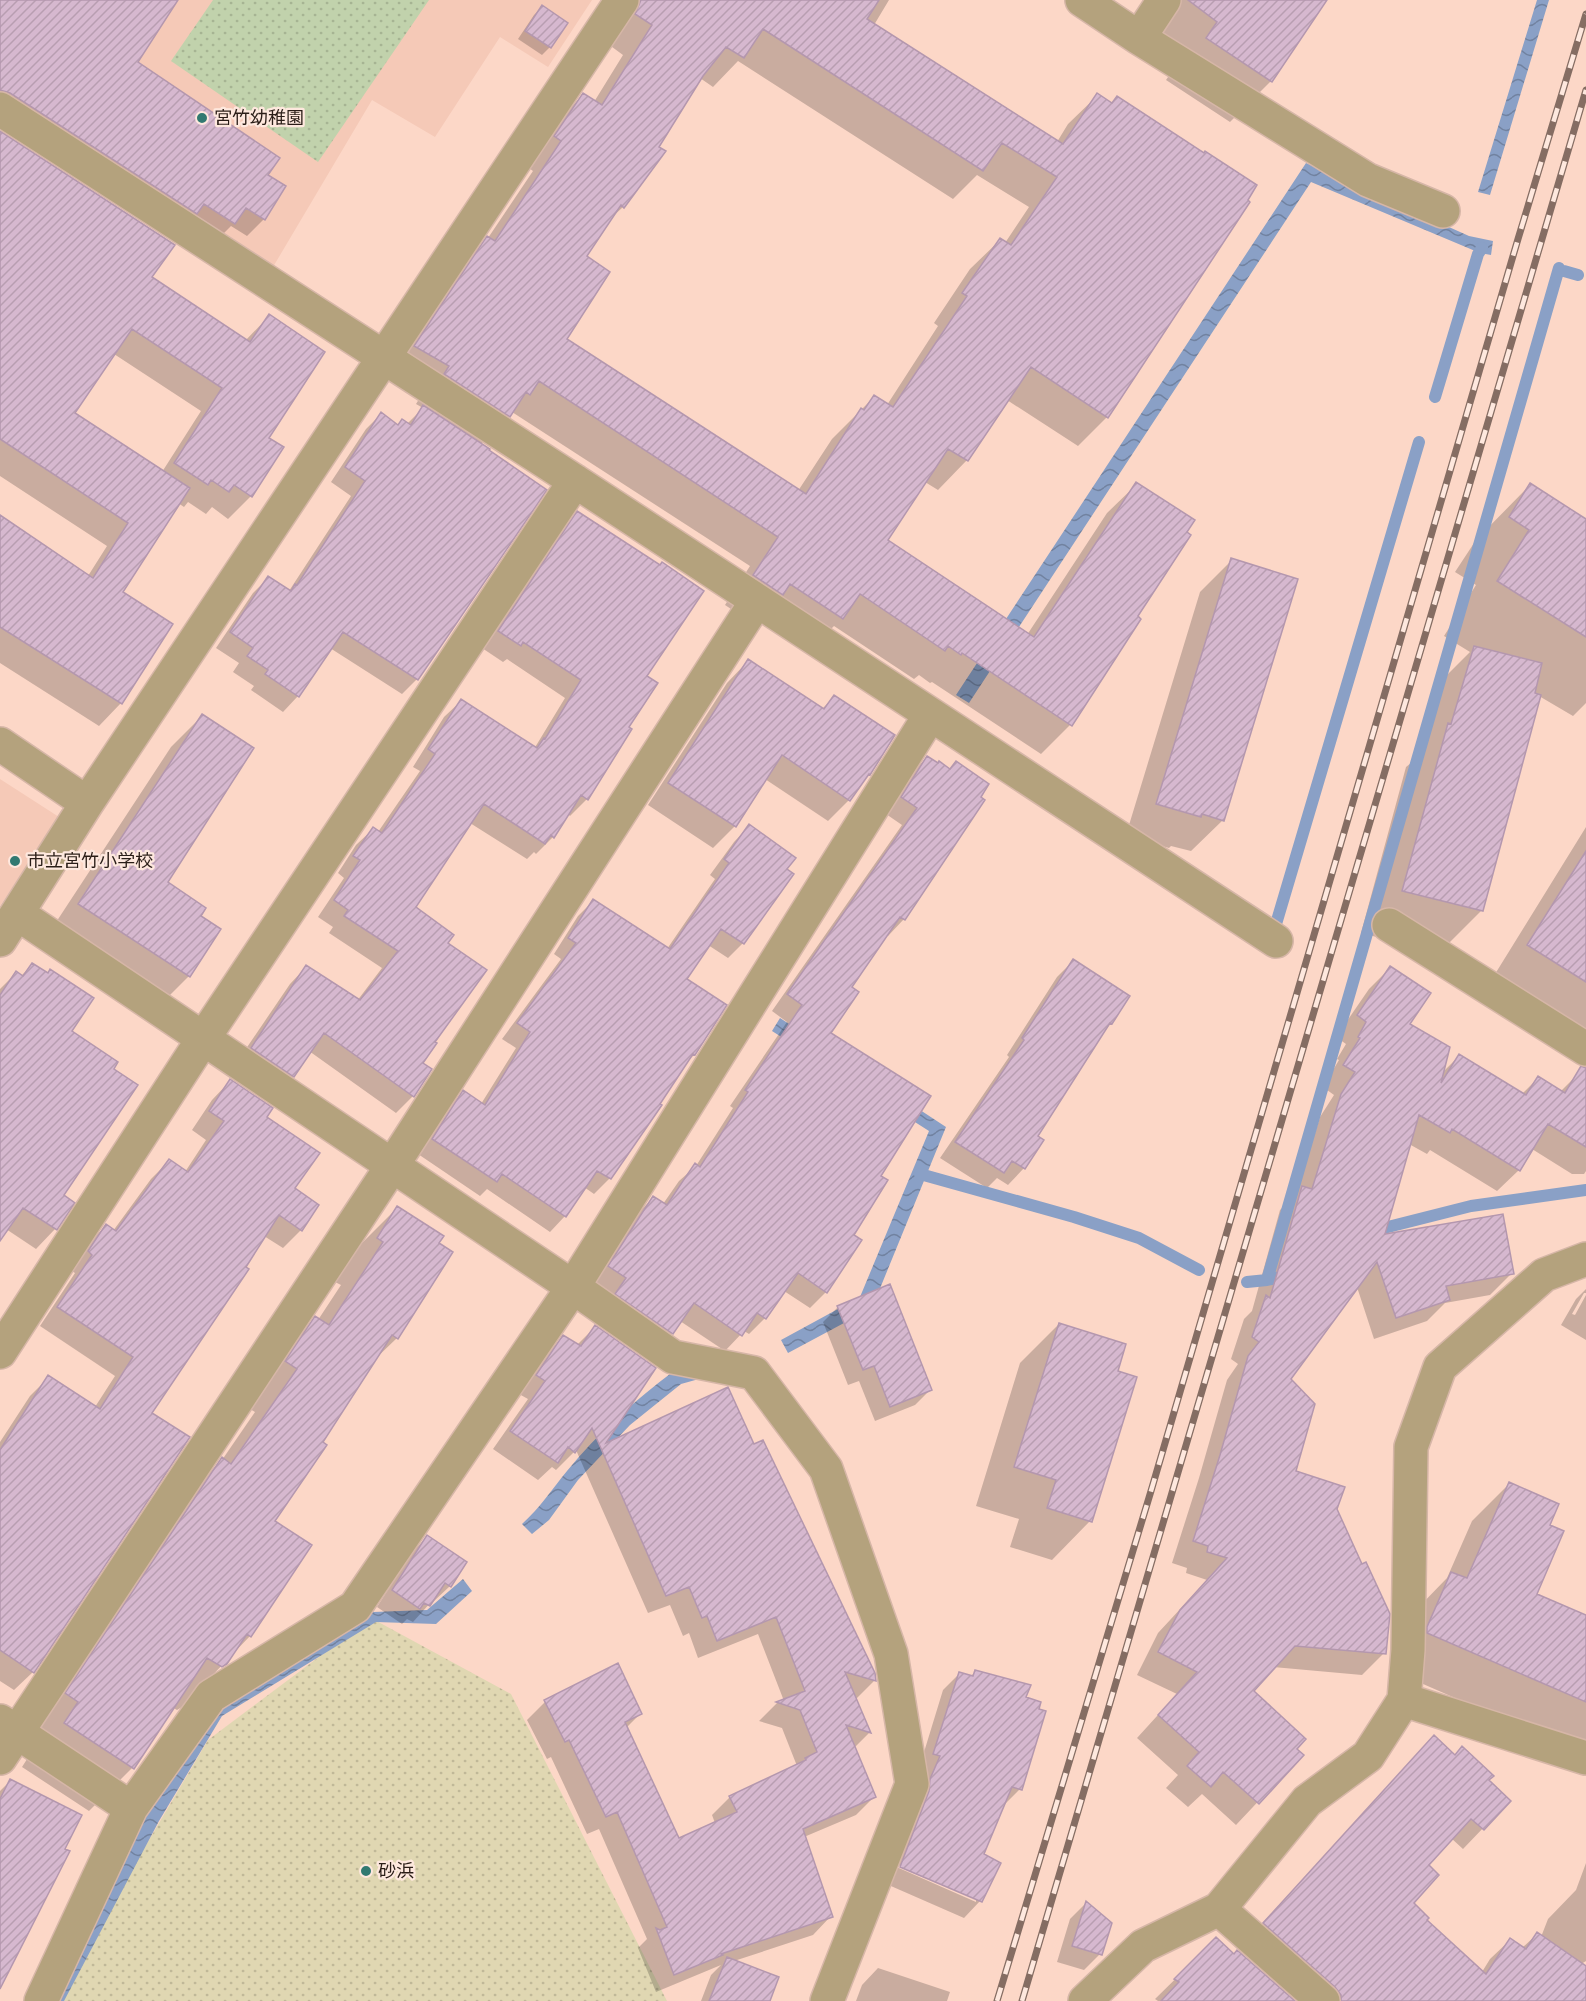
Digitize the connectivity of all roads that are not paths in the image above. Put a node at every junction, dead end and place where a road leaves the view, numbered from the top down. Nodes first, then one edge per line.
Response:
1 (622, 0) edge
2 (1082, 0) edge
3 (1164, 0) edge
4 (1139, 38) junction
5 (0, 109) edge
6 (1443, 211) dead end
7 (382, 358) junction
8 (575, 481) junction
9 (756, 602) junction
10 (930, 715) junction
11 (0, 744) edge
12 (87, 802) junction
13 (1389, 925) dead end
14 (9, 927) edge
15 (1276, 941) dead end
16 (203, 1039) junction
17 (1586, 1048) edge
18 (392, 1166) junction
19 (1586, 1259) edge
20 (573, 1287) junction
21 (0, 1352) edge
22 (1404, 1700) junction
23 (6, 1737) edge
24 (1586, 1758) edge
25 (131, 1808) junction
26 (1219, 1909) junction
27 (41, 2001) edge
28 (827, 2001) edge
29 (1085, 2001) edge
30 (1323, 2001) edge

1 - 7 street
2 - 4 street
3 - 4 street
4 - 6 street
5 - 7 street
7 - 8 street
7 - 12 street
8 - 9 street
8 - 16 street
9 - 10 street
9 - 18 street
10 - 15 street
10 - 20 street
11 - 12 street
12 - 14 street
13 - 17 street
14 - 16 street
16 - 18 street
16 - 21 street
18 - 20 street
18 - 23 street
19 - 22 street
20 - 25 street
20 - 28 street
22 - 24 street
22 - 26 street
23 - 25 street
25 - 27 street
26 - 29 street
26 - 30 street

